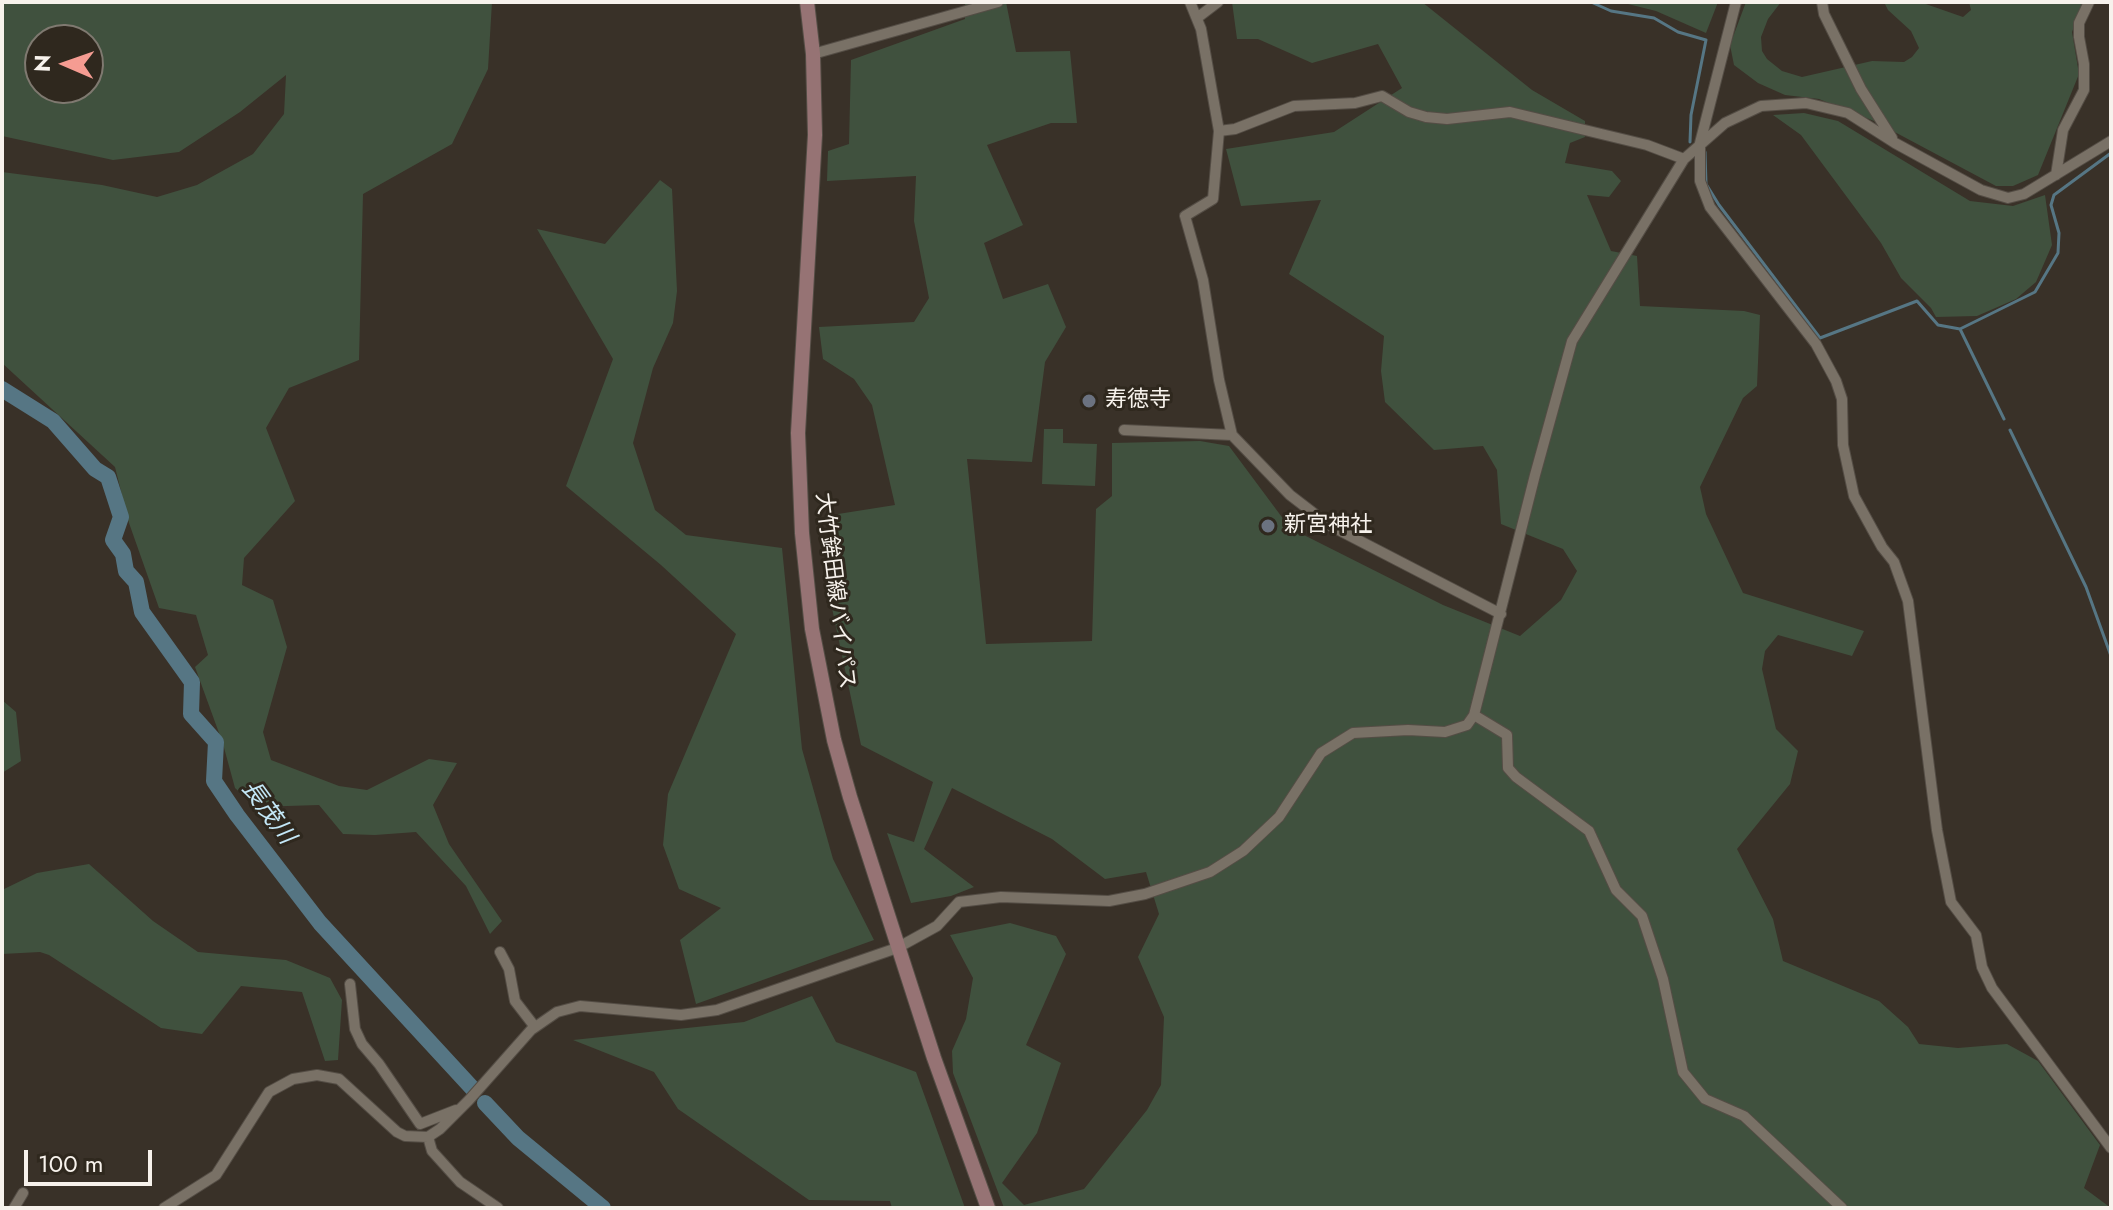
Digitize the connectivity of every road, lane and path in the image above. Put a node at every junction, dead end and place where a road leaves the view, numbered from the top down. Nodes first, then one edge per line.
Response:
1 (807, 2) edge
2 (998, 2) edge
3 (1190, 2) edge
4 (1218, 2) edge
5 (1736, 2) edge
6 (1822, 2) edge
7 (2089, 2) edge
8 (1197, 18) junction
9 (813, 54) junction
10 (1219, 131) junction
11 (2111, 141) edge
12 (1700, 143) junction
13 (1895, 143) junction
14 (1684, 159) junction
15 (2056, 175) junction
16 (1124, 430) dead end
17 (1232, 435) junction
18 (1501, 614) junction
19 (1474, 715) junction
20 (897, 948) junction
21 (500, 952) dead end
22 (350, 984) dead end
23 (535, 1027) junction
24 (458, 1110) junction
25 (428, 1137) junction
26 (2111, 1148) edge
27 (23, 1193) dead end
28 (14, 1208) edge
29 (164, 1208) edge
30 (498, 1208) edge
31 (988, 1208) edge
32 (1842, 1208) edge

1 - 9 main road, 大竹鉾田線バイパス
2 - 9 street
3 - 8 street
4 - 8 street
5 - 12 street
6 - 13 street
7 - 15 street
8 - 10 street
9 - 20 main road, 大竹鉾田線バイパス
10 - 14 street
10 - 17 street
11 - 15 street
12 - 13 street
12 - 14 street
12 - 26 street
13 - 15 street
14 - 18 street
16 - 17 street
17 - 18 street
18 - 19 street
19 - 20 street
19 - 32 street
20 - 23 street
20 - 31 main road, 大竹鉾田線バイパス
21 - 23 street
22 - 24 street
23 - 24 street
24 - 25 street
25 - 29 street
25 - 30 street
27 - 28 street

